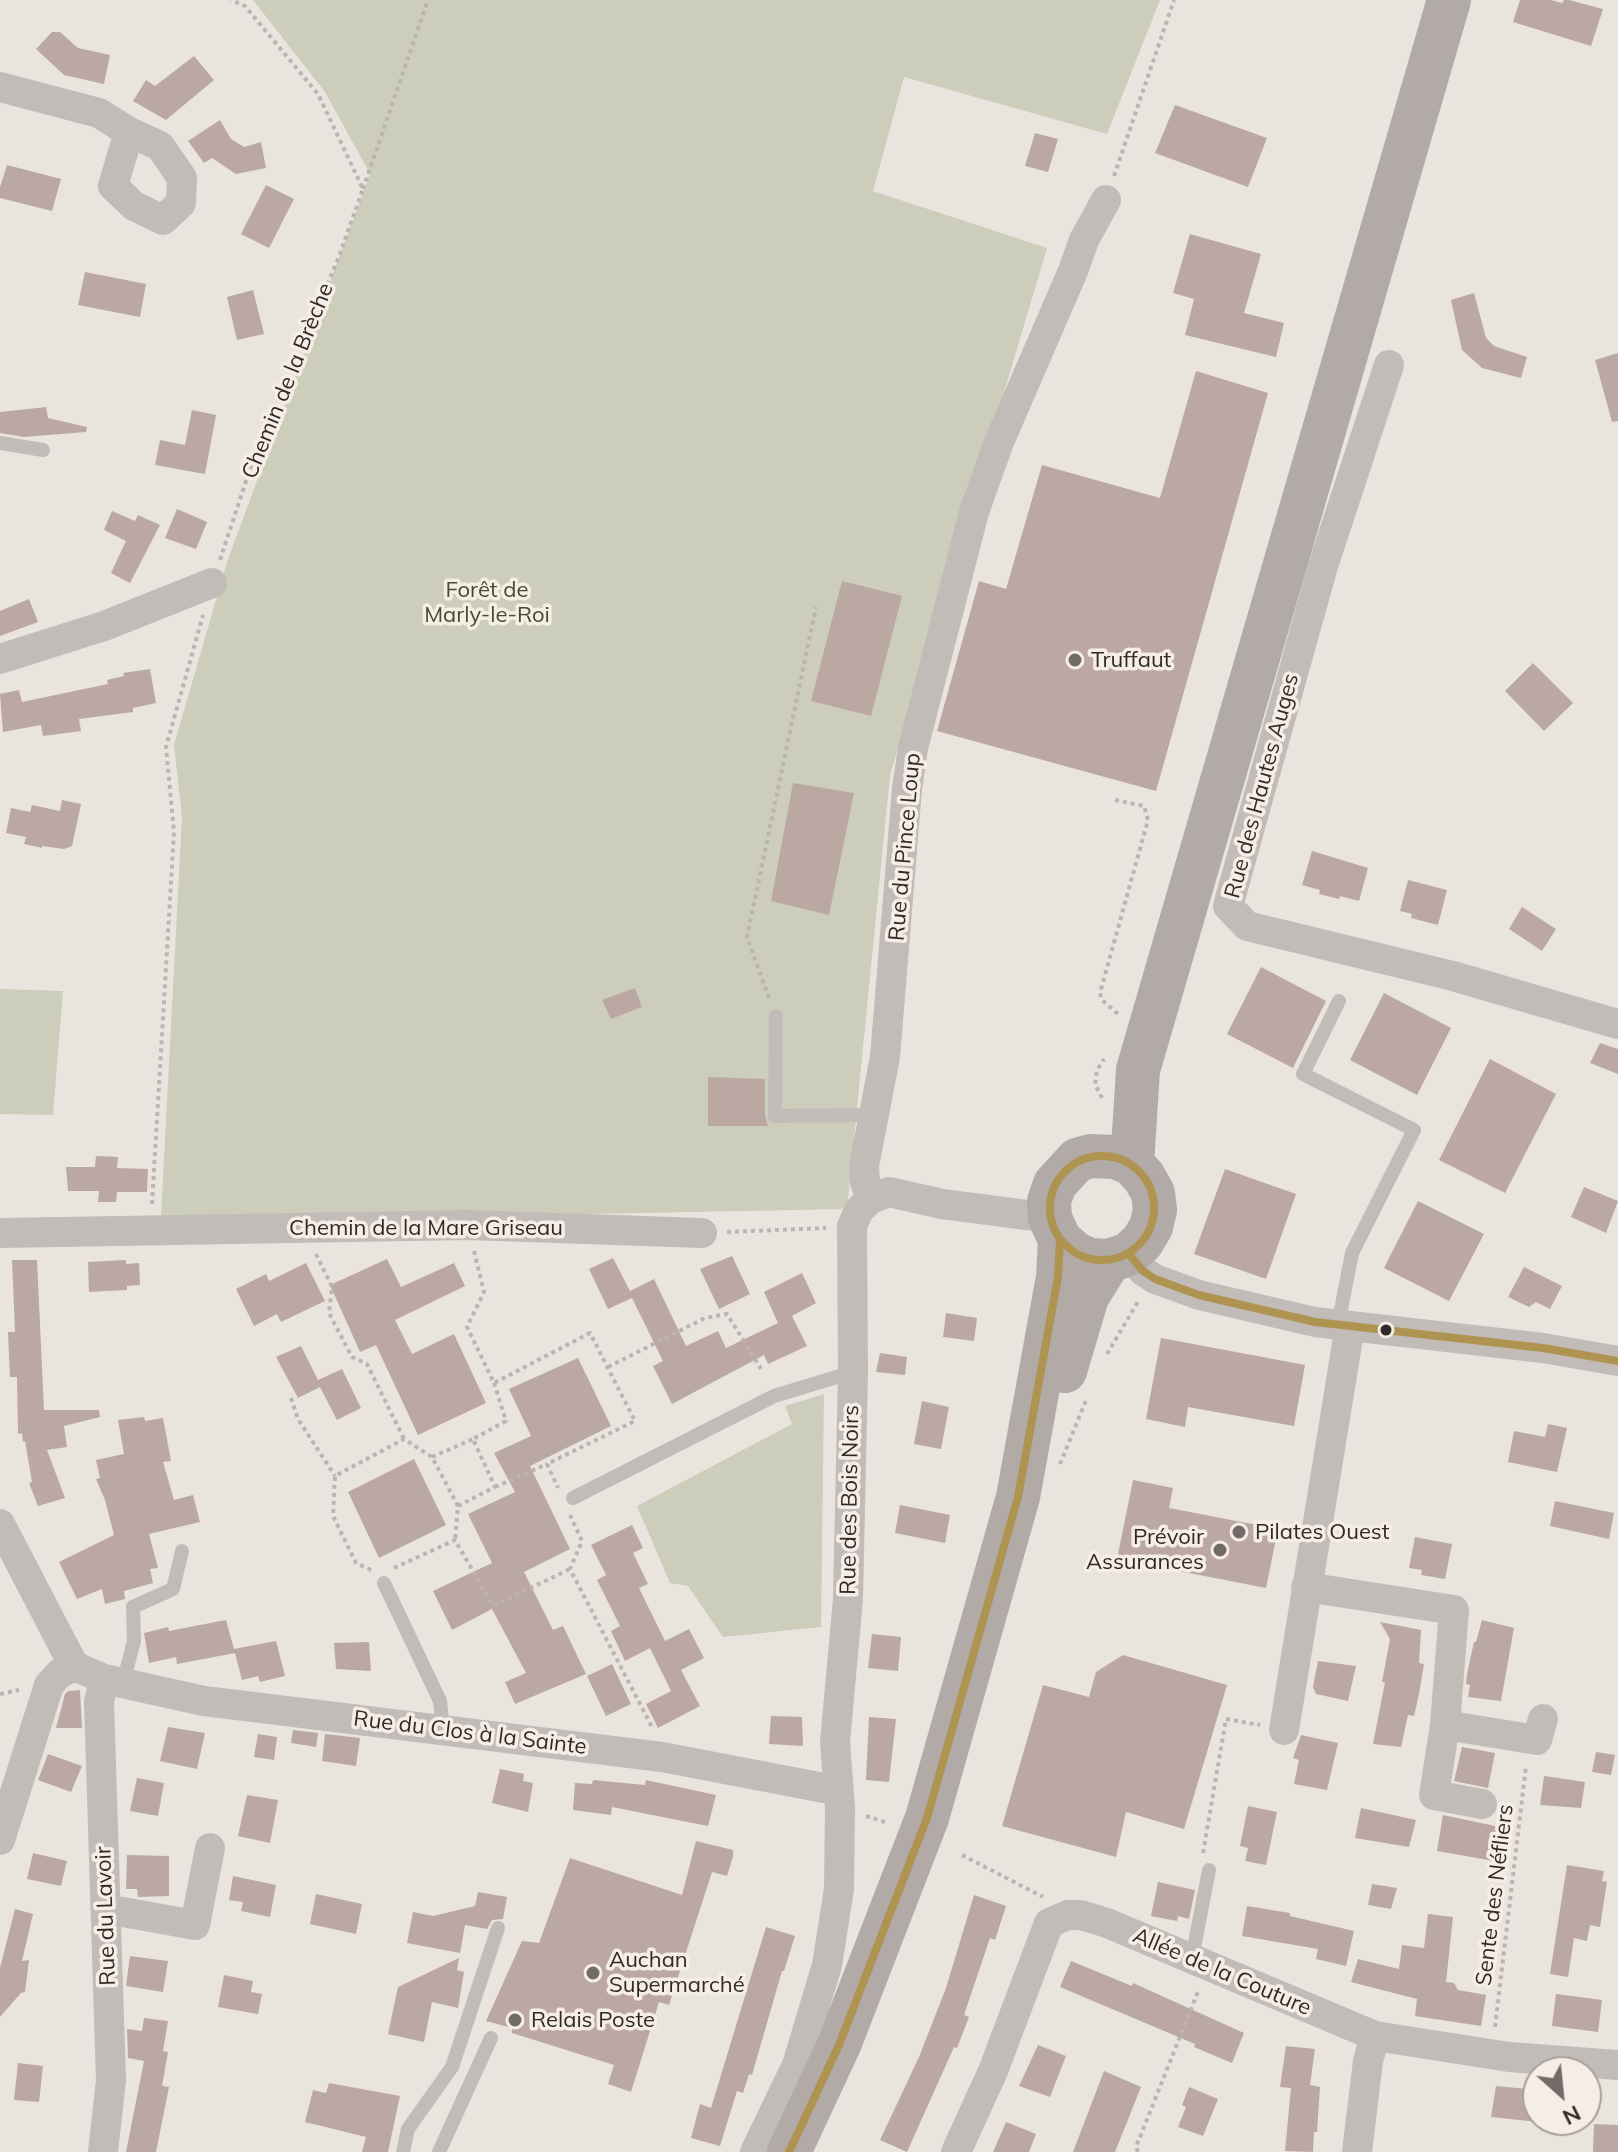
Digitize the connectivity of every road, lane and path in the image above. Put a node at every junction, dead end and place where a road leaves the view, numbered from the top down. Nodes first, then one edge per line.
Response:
1 (231, 0) edge
2 (428, 0) edge
3 (1174, 0) edge
4 (1449, 0) edge
5 (0, 87) edge
6 (129, 132) dead end
7 (363, 189) junction
8 (1106, 200) joint
9 (1389, 365) dead end
10 (0, 443) edge
11 (43, 450) dead end
12 (212, 583) junction
13 (816, 607) dead end
14 (0, 659) edge
15 (1115, 800) dead end
16 (1339, 1001) dead end
17 (776, 1016) joint
18 (1127, 1018) dead end
19 (1618, 1024) edge
20 (875, 1115) junction
21 (1111, 1160) junction
22 (871, 1199) junction
23 (468, 1225) junction
24 (852, 1226) junction
25 (325, 1227) junction
26 (1055, 1229) junction
27 (151, 1230) junction
28 (0, 1233) edge
29 (702, 1233) joint
30 (1119, 1258) junction
31 (1344, 1325) junction
32 (1618, 1361) edge
33 (608, 1367) junction
34 (761, 1369) dead end
35 (853, 1372) junction
36 (494, 1383) junction
37 (291, 1398) dead end
38 (404, 1439) junction
39 (473, 1439) junction
40 (432, 1457) junction
41 (547, 1464) junction
42 (335, 1476) junction
43 (495, 1487) junction
44 (559, 1490) dead end
45 (1018, 1497) junction
46 (569, 1500) joint
47 (458, 1506) junction
48 (2, 1532) edge
49 (455, 1540) junction
50 (182, 1551) dead end
51 (393, 1568) dead end
52 (570, 1569) junction
53 (383, 1578) joint
54 (1306, 1587) junction
55 (74, 1666) junction
56 (113, 1681) junction
57 (1445, 1725) junction
58 (1536, 1729) joint
59 (443, 1730) junction
60 (1284, 1730) joint
61 (662, 1757) junction
62 (1482, 1804) dead end
63 (850, 1807) junction
64 (892, 1824) dead end
65 (0, 1840) edge
66 (210, 1848) dead end
67 (962, 1855) dead end
68 (1209, 1870) joint
69 (106, 1909) junction
70 (1068, 1915) junction
71 (498, 1928) dead end
72 (1200, 1961) junction
73 (1375, 2036) junction
74 (491, 2038) dead end
75 (1491, 2054) junction
76 (1618, 2065) edge
77 (103, 2152) edge
78 (403, 2152) edge
79 (439, 2152) edge
80 (755, 2152) edge
81 (789, 2152) edge
82 (956, 2152) edge
83 (1138, 2152) edge
84 (1357, 2152) edge

1 - 7 path
2 - 7 path, Chemin de la Brèche
3 - 8 path
4 - 21 main road
5 - 6 street
7 - 12 path, Chemin de la Brèche
8 - 20 street, Rue du Pince Loup
9 - 19 street, Rue des Hautes Auges
10 - 11 lane
12 - 14 street
12 - 27 path, Chemin de la Brèche
13 - 17 path
15 - 18 path
16 - 31 lane
17 - 20 lane
20 - 22 street, Rue du Pince Loup
21 - 26 main road
21 - 30 main road
22 - 24 street
22 - 26 street
23 - 25 street, Chemin de la Mare Griseau
23 - 29 street, Chemin de la Mare Griseau
23 - 36 path
24 - 29 path
24 - 35 street, Rue des Bois Noirs
25 - 27 street, Chemin de la Mare Griseau
25 - 38 path
26 - 30 main road
26 - 45 main road
27 - 28 street, Chemin de la Mare Griseau
30 - 31 street
30 - 45 main road
31 - 32 street
31 - 54 street
33 - 34 path
33 - 36 path
33 - 41 path
35 - 46 lane
35 - 63 street, Rue des Bois Noirs
36 - 39 path
37 - 42 path
38 - 40 path
38 - 42 path
39 - 40 path
39 - 43 path
40 - 47 path
41 - 43 path
41 - 44 path
42 - 53 path
43 - 47 path
45 - 81 main road
46 - 52 path
47 - 49 path
48 - 55 street
49 - 51 path
49 - 52 path
50 - 56 lane
52 - 61 path
53 - 59 lane
54 - 57 street
54 - 60 street
55 - 56 street, Rue du Clos à la Sainte
55 - 65 street
56 - 59 street, Rue du Clos à la Sainte
56 - 69 street, Rue du Lavoir
57 - 58 street
57 - 62 street
58 - 75 path, Sente des Néfliers
59 - 61 street, Rue du Clos à la Sainte
60 - 68 path
61 - 63 street, Rue du Clos à la Sainte
63 - 64 path
63 - 80 street, Rue des Bois Noirs
66 - 69 street
67 - 70 path
68 - 72 lane
69 - 77 street, Rue du Lavoir
70 - 72 street, Allée de la Couture
70 - 82 street
71 - 78 lane
72 - 73 street, Allée de la Couture
72 - 83 path
73 - 75 street, Allée de la Couture
73 - 84 street
74 - 79 lane
75 - 76 street, Allée de la Couture

